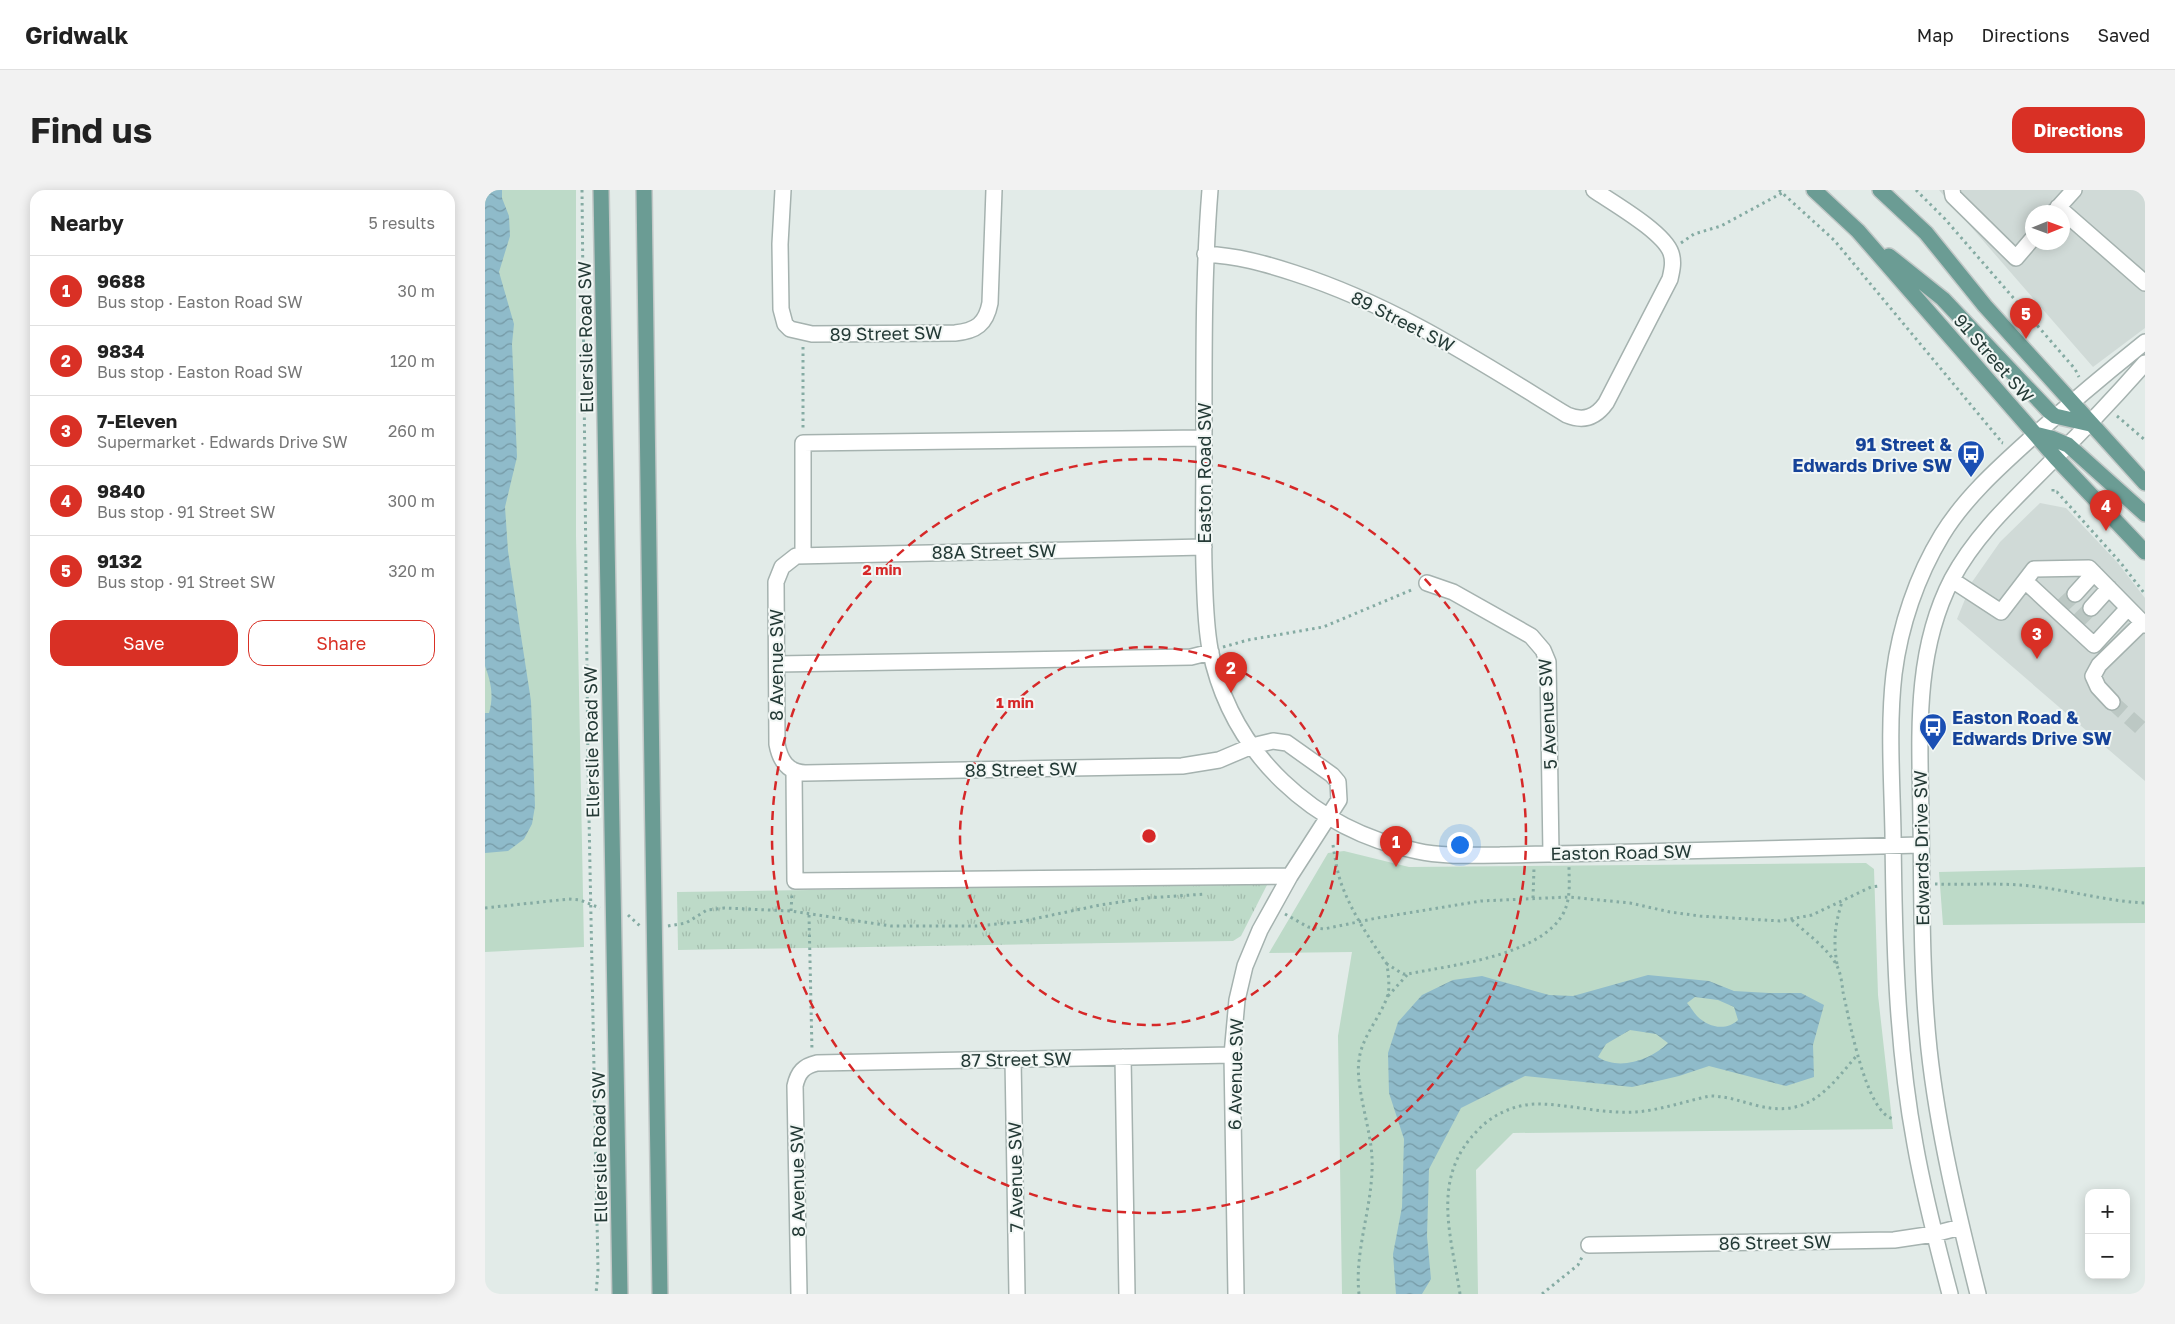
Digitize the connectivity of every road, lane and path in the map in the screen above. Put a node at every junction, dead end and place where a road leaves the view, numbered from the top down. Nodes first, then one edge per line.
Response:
1 (582, 190) edge
2 (601, 190) edge
3 (640, 190) edge
4 (644, 190) edge
5 (650, 190) edge
6 (783, 190) edge
7 (994, 190) edge
8 (1210, 190) edge
9 (1594, 190) edge
10 (1779, 190) edge
11 (1814, 190) edge
12 (1880, 190) edge
13 (1916, 190) edge
14 (1952, 190) edge
15 (2074, 190) edge
16 (1782, 193) junction
17 (2060, 205) edge
18 (2070, 221) edge
19 (1858, 231) junction
20 (2025, 247) edge
21 (1671, 251) junction
22 (1205, 254) junction
23 (645, 278) junction
24 (2145, 283) edge
25 (796, 331) junction
26 (2145, 342) edge
27 (2145, 363) edge
28 (2076, 374) dead end
29 (2071, 402) junction
30 (2055, 416) junction
31 (2119, 418) dead end
32 (2090, 424) junction
33 (2035, 434) junction
34 (1204, 438) junction
35 (2145, 440) edge
36 (803, 443) junction
37 (2003, 443) dead end
38 (2068, 445) junction
39 (2056, 458) junction
40 (2145, 483) edge
41 (2053, 488) dead end
42 (2145, 514) edge
43 (1204, 547) junction
44 (2145, 552) edge
45 (803, 555) junction
46 (785, 562) joint
47 (2095, 573) junction
48 (1952, 580) junction
49 (2025, 581) junction
50 (1427, 583) joint
51 (2109, 588) junction
52 (2075, 594) tunnel mouth
53 (2145, 594) edge
54 (2091, 608) tunnel mouth
55 (2128, 608) junction
56 (2144, 623) edge
57 (1211, 652) junction
58 (777, 664) junction
59 (2112, 702) tunnel mouth
60 (1252, 746) junction
61 (790, 769) junction
62 (1328, 818) junction
63 (1333, 845) dead end
64 (1921, 845) junction
65 (1893, 846) junction
66 (1534, 854) junction
67 (1551, 854) junction
68 (1569, 854) junction
69 (1290, 876) junction
70 (1939, 884) dead end
71 (1876, 886) dead end
72 (1211, 894) dead end
73 (1533, 898) junction
74 (1569, 898) junction
75 (1842, 902) junction
76 (2145, 903) edge
77 (591, 904) junction
78 (485, 908) edge
79 (602, 908) dead end
80 (624, 911) dead end
81 (1285, 914) dead end
82 (809, 915) junction
83 (1791, 920) junction
84 (1358, 922) junction
85 (641, 926) dead end
86 (663, 926) dead end
87 (1387, 964) junction
88 (1838, 967) junction
89 (1408, 974) junction
90 (1388, 996) junction
91 (1929, 1049) junction
92 (1902, 1052) junction
93 (1858, 1054) junction
94 (1232, 1055) junction
95 (1123, 1057) junction
96 (1013, 1059) junction
97 (807, 1067) junction
98 (1894, 1119) dead end
99 (1961, 1227) junction
100 (1934, 1234) junction
101 (620, 1238) junction
102 (1589, 1245) joint
103 (597, 1294) edge
104 (620, 1294) edge
105 (630, 1294) edge
106 (661, 1294) edge
107 (799, 1294) edge
108 (1017, 1294) edge
109 (1127, 1294) edge
110 (1236, 1294) edge
111 (1359, 1294) edge
112 (1460, 1294) edge
113 (1542, 1294) edge
114 (1950, 1294) edge
115 (1978, 1294) edge

1 - 77 path
2 - 101 main road, Ellerslie Road SW
3 - 23 main road
4 - 23 main road
5 - 23 main road
6 - 25 street
7 - 25 street, 89 Street SW
8 - 22 street, Easton Road SW
9 - 21 street
10 - 16 path
11 - 19 main road, 91 Street SW
12 - 29 main road, 91 Street SW
13 - 28 path
14 - 20 street
15 - 17 street
16 - 21 path
16 - 37 path
18 - 24 street
19 - 30 main road
19 - 33 main road, 91 Street SW
21 - 22 street, 89 Street SW
22 - 34 street, Easton Road SW
23 - 106 main road
25 - 36 path
26 - 29 street, Edwards Drive SW
27 - 32 street, Edwards Drive SW
29 - 30 street, Edwards Drive SW
29 - 32 main road, 91 Street SW
30 - 32 main road
30 - 33 street, Edwards Drive SW
31 - 35 path
32 - 38 street, Edwards Drive SW
32 - 40 main road, 91 Street SW
33 - 38 main road
33 - 39 main road, 91 Street SW
33 - 65 street, Edwards Drive SW
34 - 36 street
34 - 43 street, Easton Road SW
36 - 45 street
38 - 39 street, Edwards Drive SW
38 - 42 main road
39 - 44 main road, 91 Street SW
39 - 48 street, Edwards Drive SW
41 - 53 path
43 - 45 street, 88A Street SW
43 - 57 street, Easton Road SW
45 - 46 street, 88A Street SW
46 - 58 street, 8 Avenue SW
47 - 49 street
47 - 51 street
47 - 52 street
48 - 49 street
48 - 64 street, Edwards Drive SW
49 - 55 street
50 - 57 path
50 - 67 street, 5 Avenue SW
51 - 54 street
51 - 55 street
55 - 56 street
56 - 59 street
57 - 58 street
57 - 60 street, Easton Road SW
58 - 61 street, 8 Avenue SW
60 - 61 street, 88 Street SW
60 - 62 street, Easton Road SW
60 - 62 street
61 - 69 street
62 - 66 street, Easton Road SW
62 - 69 street, 6 Avenue SW
63 - 84 path
64 - 65 street, Easton Road SW
64 - 91 street, Edwards Drive SW
65 - 68 street, Easton Road SW
65 - 92 street, Edwards Drive SW
66 - 67 street, Easton Road SW
66 - 73 path
67 - 68 street, Easton Road SW
68 - 74 path
69 - 94 street, 6 Avenue SW
70 - 76 path
71 - 75 path
72 - 82 path
73 - 74 path
73 - 84 path
74 - 83 path
74 - 89 path
75 - 83 path
75 - 88 path
77 - 78 path
77 - 79 path
77 - 103 path
80 - 85 path
81 - 84 path
82 - 86 path
82 - 97 path
83 - 88 path
84 - 87 path
87 - 89 path
87 - 90 path
88 - 93 path
89 - 90 path
90 - 111 path
91 - 92 street
91 - 99 street, Edwards Drive SW
92 - 100 street, Edwards Drive SW
93 - 98 path
93 - 112 path
94 - 95 street, 87 Street SW
94 - 110 street, 6 Avenue SW
95 - 96 street, 87 Street SW
95 - 109 street
96 - 97 street, 87 Street SW
96 - 108 street, 7 Avenue SW
97 - 107 street, 8 Avenue SW
99 - 100 street, 86 Street SW
99 - 115 street, Edwards Drive SW
100 - 102 street, 86 Street SW
100 - 114 street, Edwards Drive SW
101 - 104 main road, Ellerslie Road SW
101 - 105 main road
102 - 113 path

